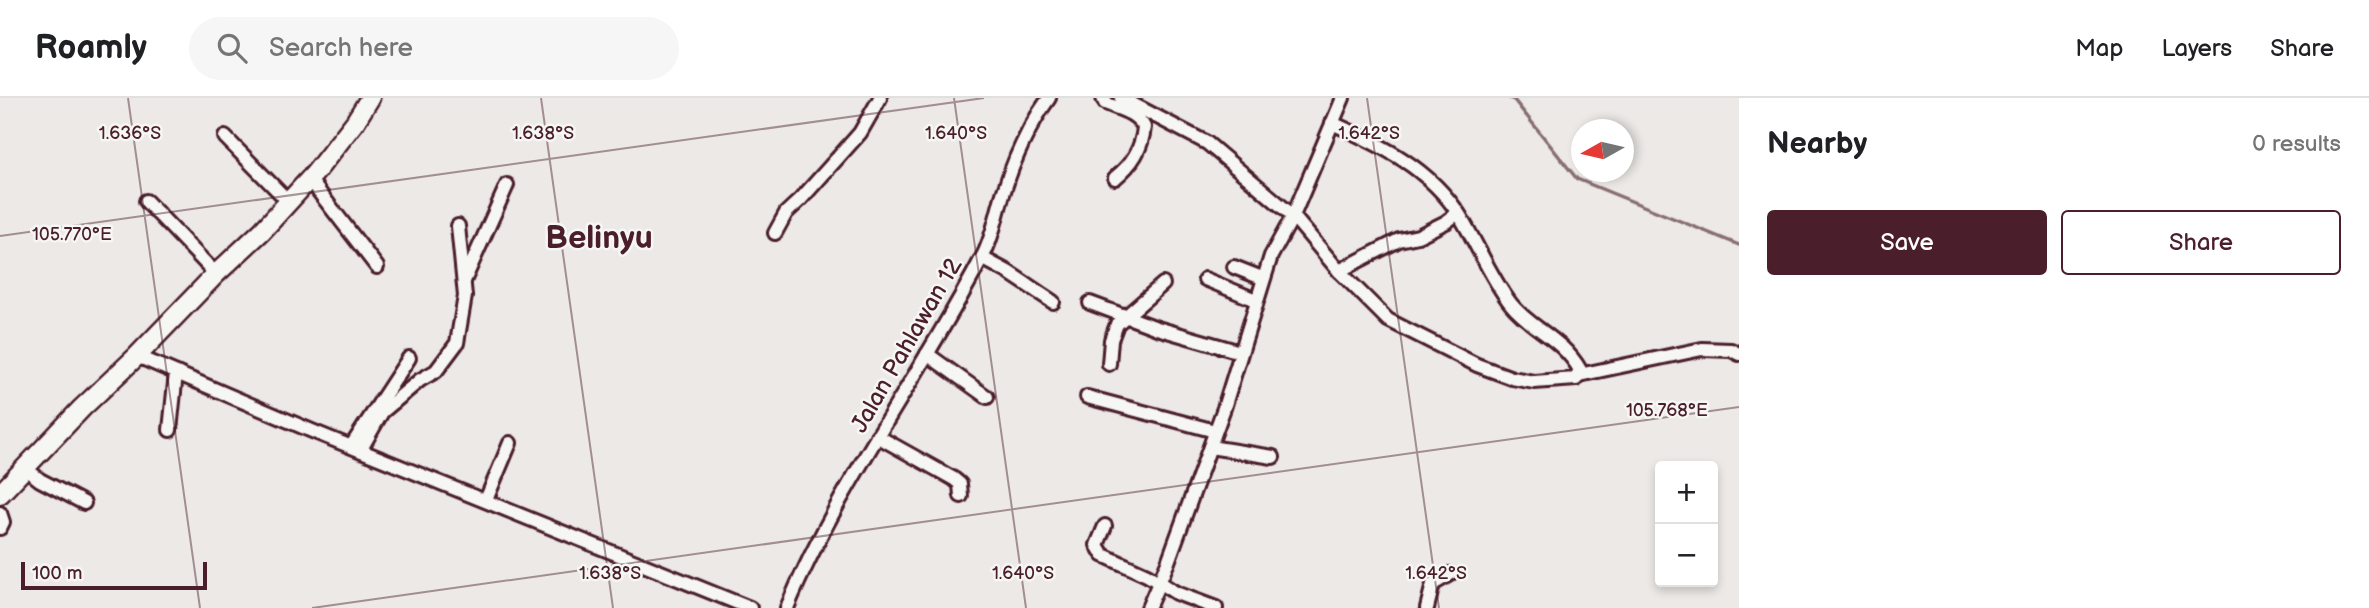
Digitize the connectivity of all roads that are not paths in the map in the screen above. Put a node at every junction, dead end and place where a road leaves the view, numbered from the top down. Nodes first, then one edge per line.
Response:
1 (370, 98) edge
2 (880, 98) edge
3 (1049, 98) edge
4 (1103, 98) edge
5 (1121, 98) edge
6 (1343, 98) edge
7 (1332, 123) junction
8 (225, 137) dead end
9 (1115, 178) dead end
10 (309, 179) junction
11 (507, 185) dead end
12 (146, 201) dead end
13 (288, 201) junction
14 (1458, 213) junction
15 (1293, 216) junction
16 (458, 226) dead end
17 (775, 233) dead end
18 (982, 258) junction
19 (377, 267) dead end
20 (1234, 267) dead end
21 (1339, 271) junction
22 (216, 274) junction
23 (1262, 278) junction
24 (1205, 279) dead end
25 (463, 282) junction
26 (1163, 284) dead end
27 (1256, 300) junction
28 (1053, 302) dead end
29 (1090, 303) dead end
30 (1126, 317) junction
31 (1240, 352) junction
32 (927, 354) junction
33 (1739, 354) edge
34 (137, 356) junction
35 (409, 358) dead end
36 (1109, 364) dead end
37 (176, 373) junction
38 (1579, 375) junction
39 (987, 397) dead end
40 (1087, 397) dead end
41 (170, 430) dead end
42 (1215, 431) junction
43 (877, 436) junction
44 (510, 443) dead end
45 (1210, 446) junction
46 (356, 447) junction
47 (1273, 457) dead end
48 (25, 468) junction
49 (0, 494) edge
50 (961, 496) dead end
51 (486, 500) junction
52 (84, 503) dead end
53 (0, 513) edge
54 (1105, 526) dead end
55 (0, 528) edge
56 (1450, 574) dead end
57 (1158, 583) junction
58 (750, 608) edge
59 (787, 608) edge
60 (1148, 608) edge
61 (1216, 608) edge
62 (1427, 608) edge

1 - 10 highway
2 - 17 street
3 - 18 street, Jalan Pahlawan 12
4 - 9 street
5 - 15 street
6 - 7 street
7 - 14 street
7 - 15 street
8 - 13 street
10 - 13 highway
10 - 19 street
11 - 25 street
12 - 22 street
13 - 22 highway
14 - 21 street
14 - 38 street
15 - 21 street
15 - 23 street
16 - 25 street
18 - 28 street
18 - 32 street, Jalan Pahlawan 12
20 - 23 street
21 - 38 street
22 - 34 highway
23 - 27 street
24 - 27 street
25 - 46 street
26 - 30 street
27 - 31 street
29 - 30 street
30 - 31 street
30 - 36 street
31 - 42 street
32 - 39 street
32 - 43 street, Jalan Pahlawan 12
33 - 38 street
34 - 37 street
34 - 48 highway
35 - 46 street
37 - 41 street
37 - 46 street
40 - 42 street
42 - 45 street
43 - 50 street
43 - 59 street, Jalan Pahlawan 12
44 - 51 street
45 - 47 street
45 - 57 street
46 - 51 street
48 - 49 highway
48 - 52 street
51 - 58 street
53 - 55 street
54 - 57 street
56 - 62 street
57 - 60 street
57 - 61 street

